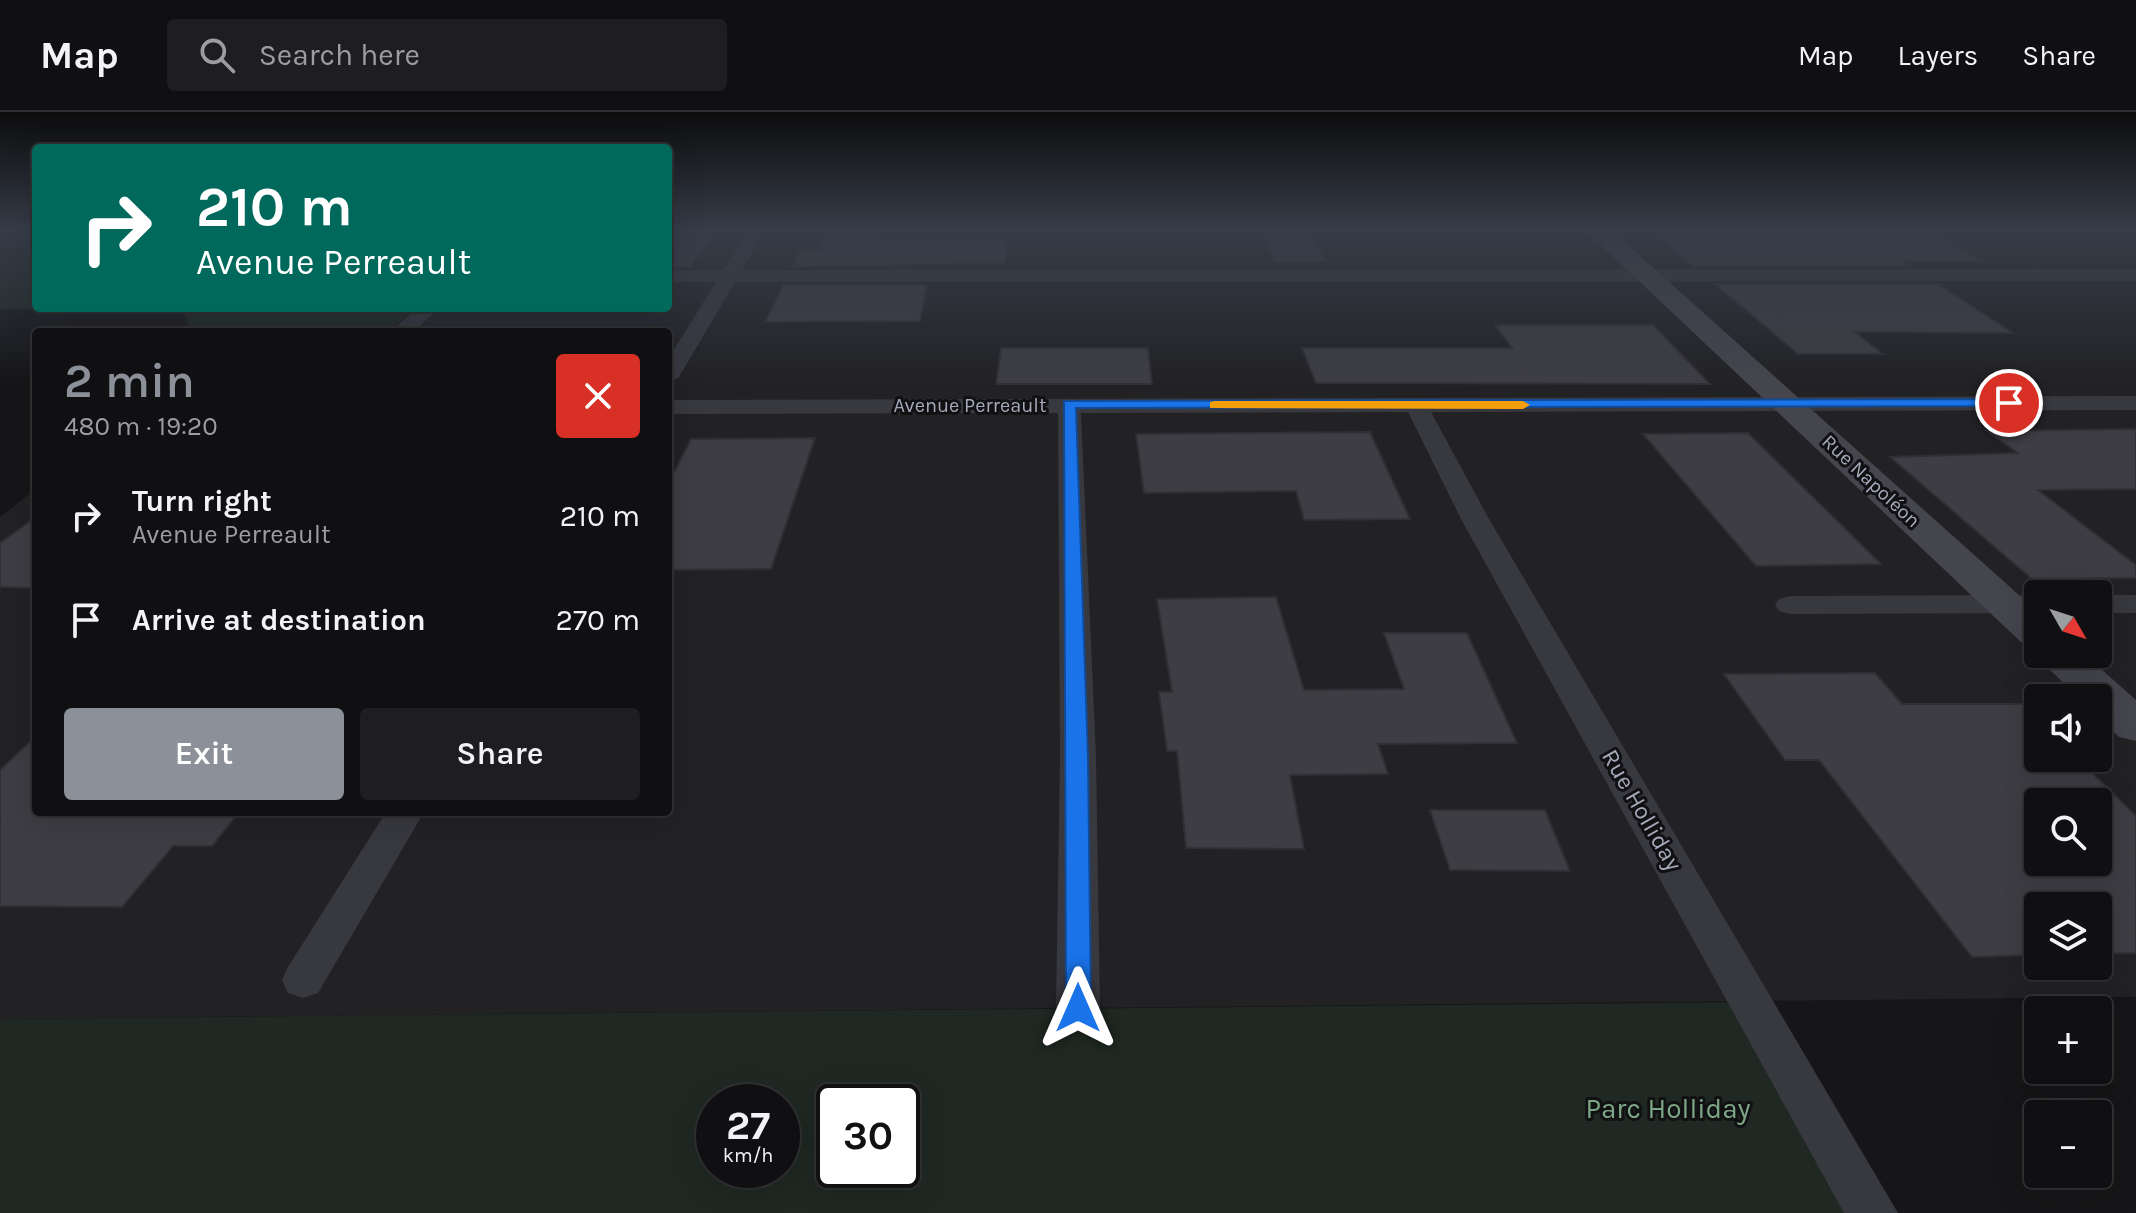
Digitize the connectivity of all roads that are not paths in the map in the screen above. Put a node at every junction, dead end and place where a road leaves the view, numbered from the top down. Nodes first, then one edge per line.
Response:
1 (726, 281) edge
2 (1654, 281) edge
3 (424, 312) edge
4 (406, 328) edge
5 (672, 370) edge
6 (1786, 403) junction
7 (2136, 403) edge
8 (1069, 404) junction
9 (1416, 405) junction
10 (672, 407) edge
11 (2004, 604) junction
12 (2024, 604) edge
13 (2112, 604) edge
14 (2136, 604) edge
15 (1790, 605) dead end
16 (2024, 622) edge
17 (2073, 668) edge
18 (2136, 726) edge
19 (403, 816) edge
20 (303, 980) dead end
21 (1078, 1008) dead end
22 (1872, 1213) edge

1 - 5 street
2 - 6 street, Rue Napoléon
3 - 4 street
6 - 7 street, Avenue Perreault
6 - 9 street, Avenue Perreault
6 - 11 street, Rue Napoléon
8 - 9 street, Avenue Perreault
8 - 10 street, Avenue Perreault
8 - 21 street
9 - 22 street, Rue Holliday
11 - 12 street
11 - 15 street
11 - 16 street, Rue Napoléon
13 - 14 street
17 - 18 street
19 - 20 street

